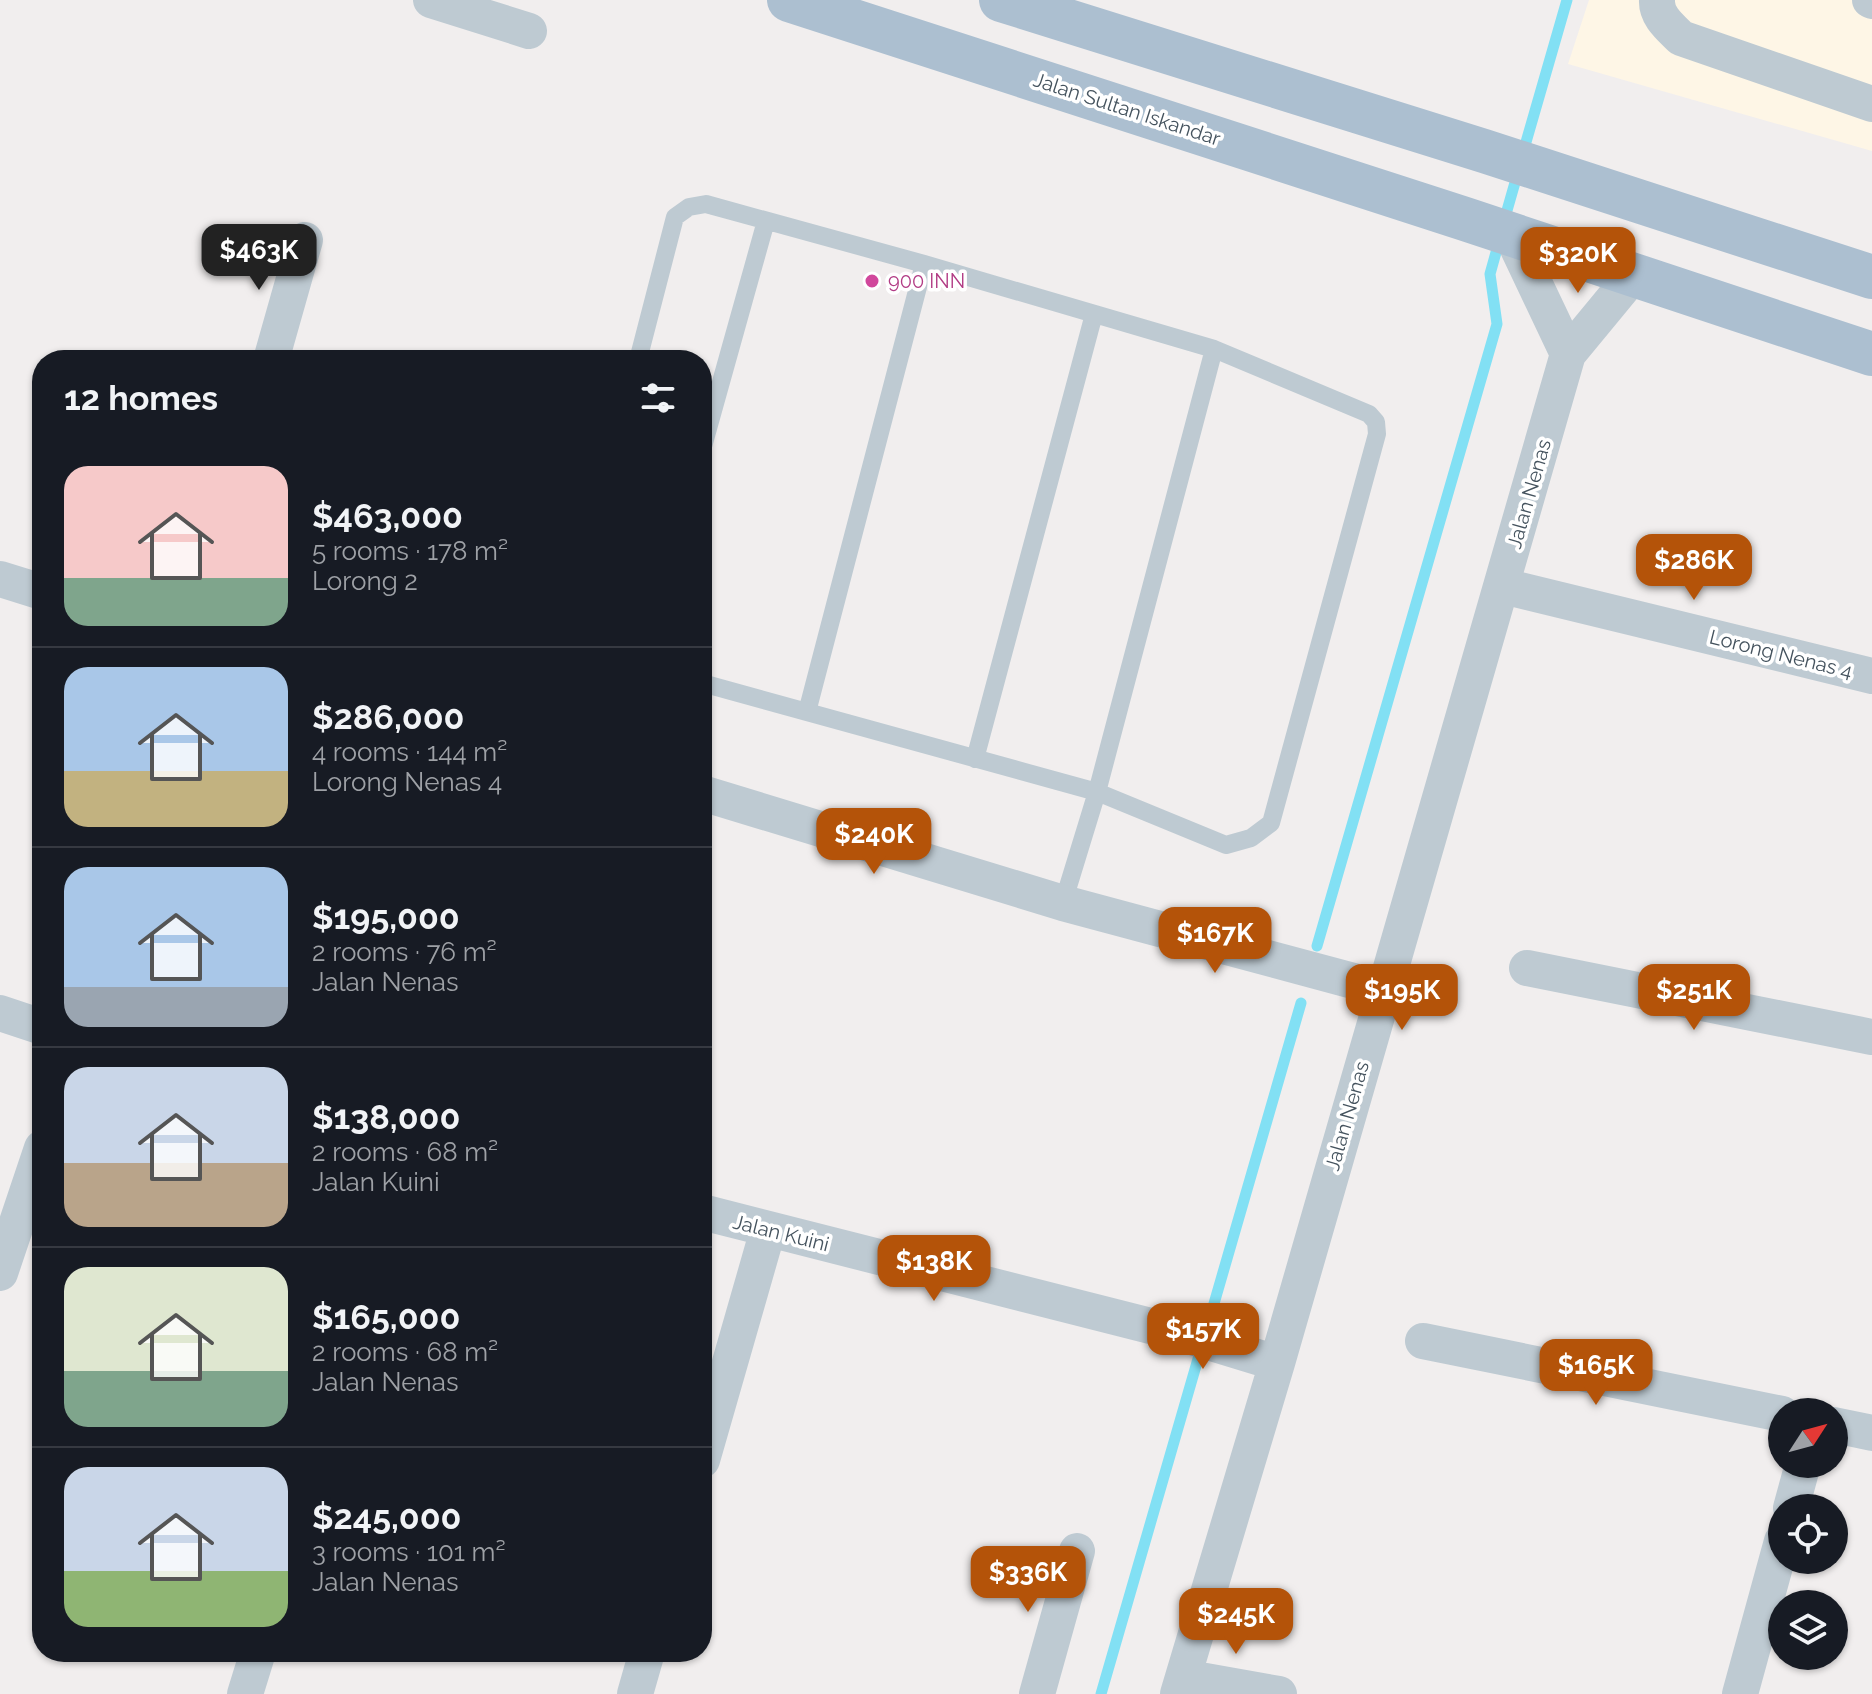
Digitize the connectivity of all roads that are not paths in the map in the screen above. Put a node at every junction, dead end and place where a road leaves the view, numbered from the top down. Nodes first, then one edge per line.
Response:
1 (431, 0) edge
2 (789, 0) edge
3 (1001, 0) edge
4 (1657, 0) edge
5 (529, 31) dead end
6 (1872, 104) edge
7 (766, 221) junction
8 (1509, 235) junction
9 (305, 240) dead end
10 (924, 264) junction
11 (1634, 274) junction
12 (1872, 277) edge
13 (1094, 314) junction
14 (1214, 349) junction
15 (274, 350) edge
16 (641, 350) edge
17 (1568, 354) junction
18 (1872, 354) edge
19 (712, 414) edge
20 (0, 579) edge
21 (1503, 586) junction
22 (32, 589) edge
23 (1872, 676) edge
24 (712, 686) edge
25 (807, 712) junction
26 (975, 759) junction
27 (1097, 792) junction
28 (712, 796) edge
29 (1063, 903) junction
30 (1527, 968) dead end
31 (1383, 989) junction
32 (0, 1013) edge
33 (32, 1024) edge
34 (1872, 1037) edge
35 (32, 1178) edge
36 (712, 1215) edge
37 (768, 1230) junction
38 (0, 1273) edge
39 (1423, 1341) dead end
40 (1277, 1363) junction
41 (1768, 1411) edge
42 (712, 1425) edge
43 (1848, 1428) edge
44 (1872, 1433) edge
45 (1077, 1551) dead end
46 (1773, 1574) edge
47 (255, 1662) edge
48 (644, 1662) edge
49 (1180, 1685) edge
50 (245, 1694) edge
51 (635, 1694) edge
52 (1037, 1694) edge
53 (1279, 1694) edge
54 (1740, 1694) edge

1 - 5 street
2 - 8 main road, Jalan Sultan Iskandar
3 - 12 main road
4 - 6 street
7 - 10 lane
7 - 16 lane
7 - 19 lane
8 - 11 main road, Jalan Sultan Iskandar
8 - 17 street
9 - 15 street
10 - 13 lane
10 - 25 lane
11 - 17 street, Jalan Nenas
11 - 18 main road, Jalan Sultan Iskandar
13 - 14 lane
13 - 26 lane
14 - 27 lane
14 - 27 lane
17 - 21 street, Jalan Nenas
20 - 22 street
21 - 23 street, Lorong Nenas 4
21 - 31 street, Jalan Nenas
24 - 25 lane
25 - 26 lane
26 - 27 lane
27 - 29 lane
28 - 29 street
29 - 31 street
30 - 34 street
31 - 40 street, Jalan Nenas
32 - 33 street
35 - 38 street
36 - 37 street, Jalan Kuini
37 - 40 street, Jalan Kuini
37 - 42 street
39 - 41 street
40 - 49 street, Jalan Nenas
43 - 44 street
45 - 52 street
46 - 54 street
47 - 50 street
48 - 51 street
49 - 53 street

